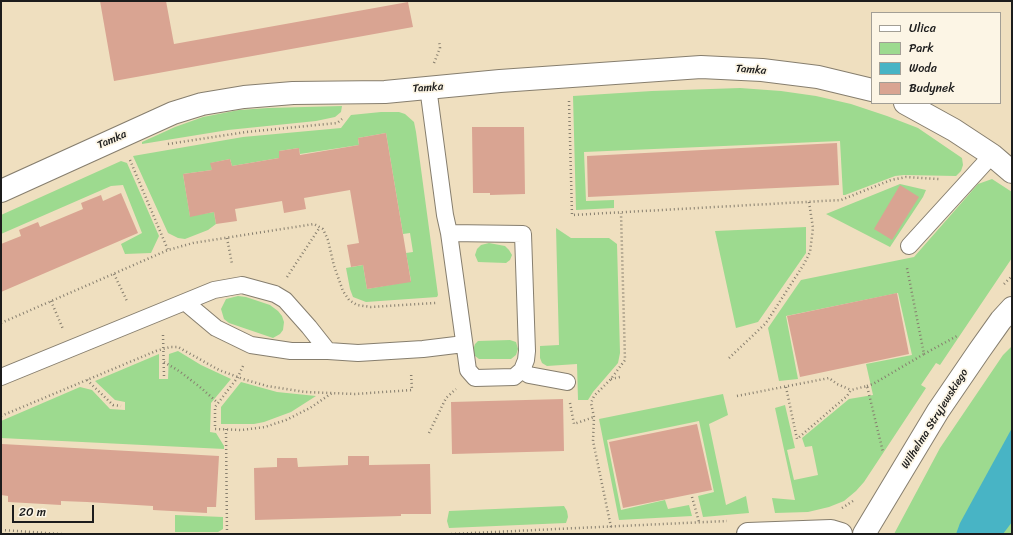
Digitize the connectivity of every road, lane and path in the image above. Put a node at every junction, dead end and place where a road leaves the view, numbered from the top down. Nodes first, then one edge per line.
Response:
1 (428, 87) junction
2 (871, 90) edge
3 (569, 99) dead end
4 (907, 104) edge
5 (345, 115) dead end
6 (161, 146) dead end
7 (128, 154) dead end
8 (992, 155) junction
9 (1012, 172) edge
10 (945, 179) dead end
11 (1, 191) edge
12 (810, 202) junction
13 (621, 213) junction
14 (320, 227) junction
15 (449, 233) junction
16 (227, 238) junction
17 (909, 246) dead end
18 (168, 250) junction
19 (907, 267) dead end
20 (233, 271) dead end
21 (114, 274) junction
22 (1012, 276) edge
23 (1003, 286) dead end
24 (275, 294) junction
25 (51, 301) junction
26 (185, 302) junction
27 (443, 302) dead end
28 (129, 307) dead end
29 (1012, 308) edge
30 (162, 311) junction
31 (1, 323) edge
32 (963, 333) dead end
33 (66, 334) dead end
34 (464, 344) junction
35 (251, 345) junction
36 (164, 348) junction
37 (408, 350) junction
38 (328, 351) junction
39 (924, 354) junction
40 (728, 358) dead end
41 (164, 362) junction
42 (522, 370) junction
43 (472, 373) junction
44 (164, 376) dead end
45 (1, 377) edge
46 (238, 377) junction
47 (620, 377) dead end
48 (611, 379) junction
49 (87, 380) junction
50 (567, 382) dead end
51 (866, 386) junction
52 (786, 387) junction
53 (851, 390) junction
54 (332, 393) junction
55 (737, 396) dead end
56 (218, 404) junction
57 (121, 406) dead end
58 (1, 416) edge
59 (594, 417) junction
60 (574, 424) dead end
61 (226, 430) junction
62 (429, 433) dead end
63 (883, 453) dead end
64 (692, 497) dead end
65 (855, 500) dead end
66 (841, 509) dead end
67 (728, 521) dead end
68 (699, 522) junction
69 (611, 527) junction
70 (1, 530) edge
71 (62, 534) edge
72 (226, 534) edge
73 (451, 534) edge
74 (748, 534) edge
75 (840, 534) edge
76 (864, 534) edge

1 - 2 street, Tamka
1 - 11 street, Tamka
1 - 15 lane
3 - 13 path
4 - 8 street
5 - 6 path
7 - 18 path
8 - 9 street
8 - 17 lane
10 - 12 path
12 - 13 path
12 - 40 path
13 - 48 path
14 - 16 path
14 - 24 path
14 - 27 path
15 - 34 lane
15 - 42 lane
16 - 18 path
16 - 20 path
18 - 21 path
19 - 39 path
21 - 25 path
21 - 28 path
22 - 23 path
24 - 26 lane
24 - 38 lane
25 - 31 path
25 - 33 path
26 - 30 lane
26 - 35 lane
29 - 76 street, Wilhelma Stryjewskiego
30 - 36 path
30 - 45 lane
32 - 39 path
34 - 37 lane
34 - 43 lane
35 - 38 lane
35 - 46 path
36 - 41 path
36 - 46 path
36 - 49 path
37 - 38 lane
37 - 54 path
39 - 51 path
41 - 44 path
41 - 56 path
42 - 43 lane
42 - 50 lane
43 - 62 path
46 - 54 path
46 - 56 path
47 - 48 path
48 - 59 path
49 - 57 path
49 - 58 path
51 - 53 path
51 - 63 path
52 - 53 path
52 - 53 path
52 - 55 path
54 - 61 path
56 - 61 path
59 - 60 path
59 - 69 path
61 - 72 path
64 - 68 path
65 - 66 path
67 - 68 path
68 - 69 path
69 - 73 path
70 - 71 path
74 - 75 street

